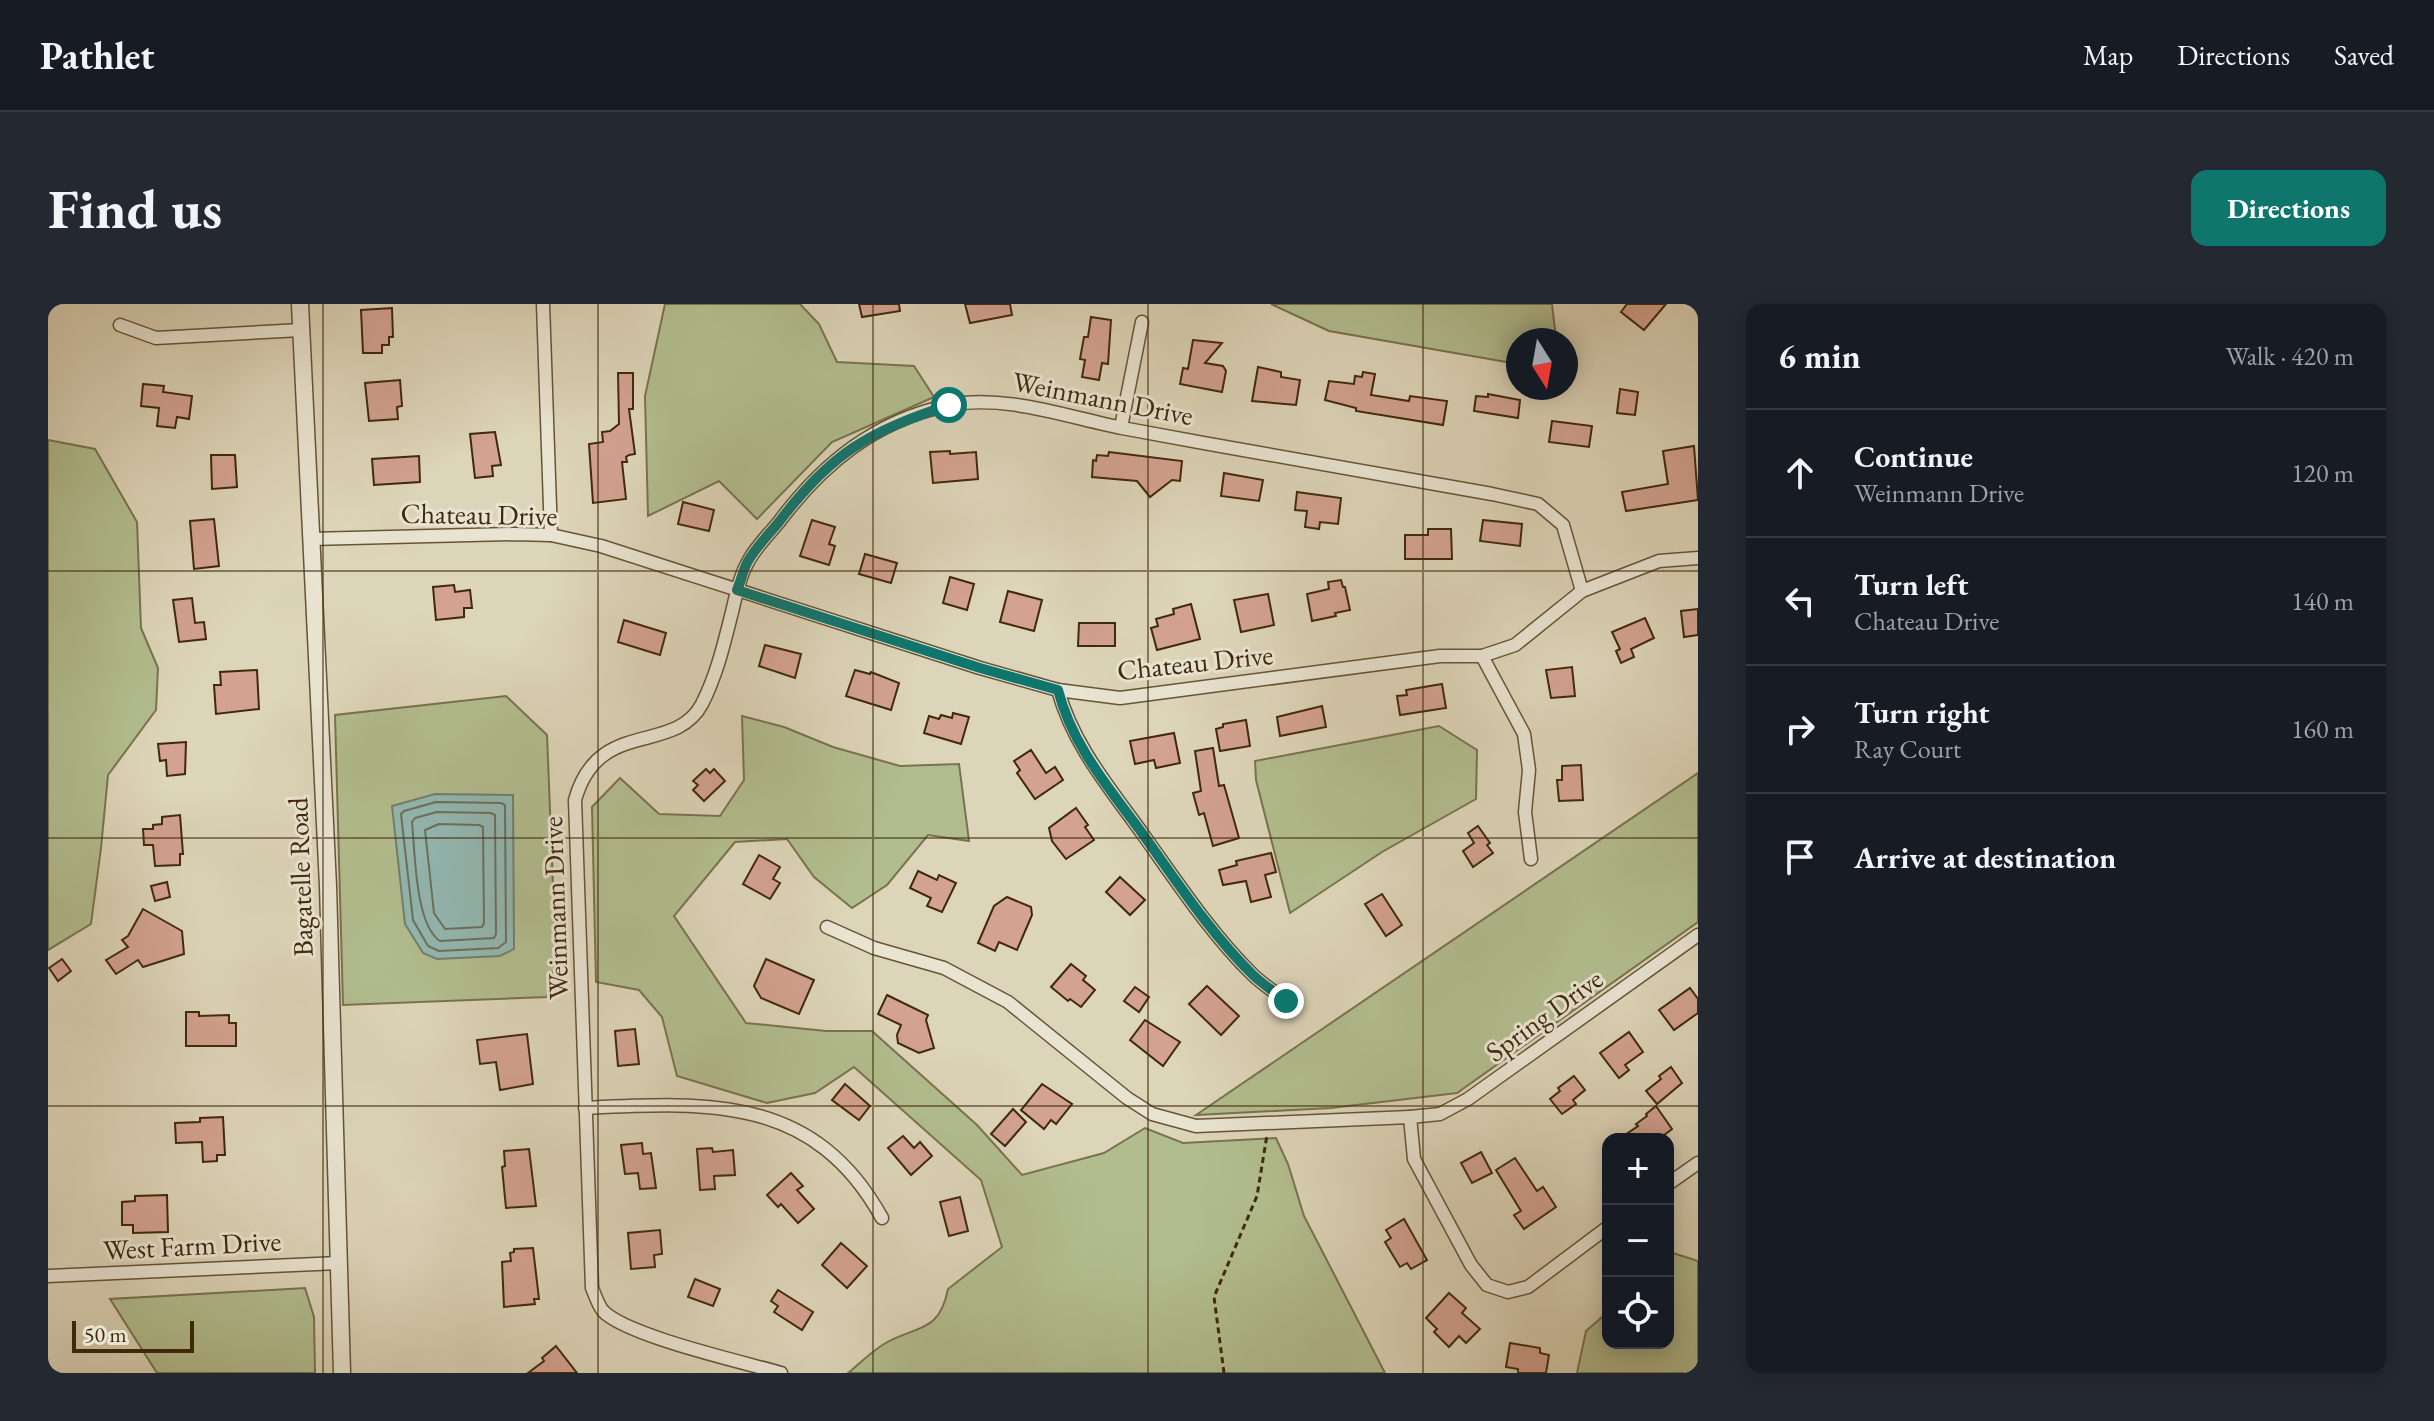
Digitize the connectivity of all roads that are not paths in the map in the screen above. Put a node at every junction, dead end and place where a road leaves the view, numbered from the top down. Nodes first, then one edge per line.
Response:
1 (300, 304) edge
2 (543, 304) edge
3 (1142, 322) dead end
4 (120, 325) dead end
5 (301, 330) junction
6 (1121, 427) junction
7 (551, 535) junction
8 (310, 539) junction
9 (1698, 558) edge
10 (737, 590) junction
11 (1582, 591) junction
12 (1482, 656) junction
13 (1058, 690) junction
14 (1531, 859) dead end
15 (827, 927) dead end
16 (1698, 935) edge
17 (1286, 1001) dead end
18 (585, 1108) junction
19 (1410, 1117) junction
20 (1698, 1163) edge
21 (1674, 1180) edge
22 (882, 1218) dead end
23 (1602, 1232) edge
24 (339, 1263) junction
25 (48, 1276) edge
26 (342, 1373) edge
27 (781, 1373) edge

1 - 5 street, Bagatelle Road
2 - 7 street
3 - 6 street
4 - 5 street
5 - 8 street, Bagatelle Road
6 - 10 street, Weinmann Drive
6 - 11 street, Weinmann Drive
7 - 8 street, Chateau Drive
7 - 10 street, Chateau Drive
8 - 24 street, Bagatelle Road
9 - 11 street, Chateau Drive
10 - 13 street, Chateau Drive
10 - 18 street, Weinmann Drive
11 - 12 street, Chateau Drive
12 - 13 street, Chateau Drive
12 - 14 street
13 - 17 street
15 - 19 street, Spring Drive
16 - 19 street, Spring Drive
18 - 22 street
18 - 27 street, Weinmann Drive
19 - 23 street
20 - 21 street
24 - 25 street, West Farm Drive
24 - 26 street, Bagatelle Road

